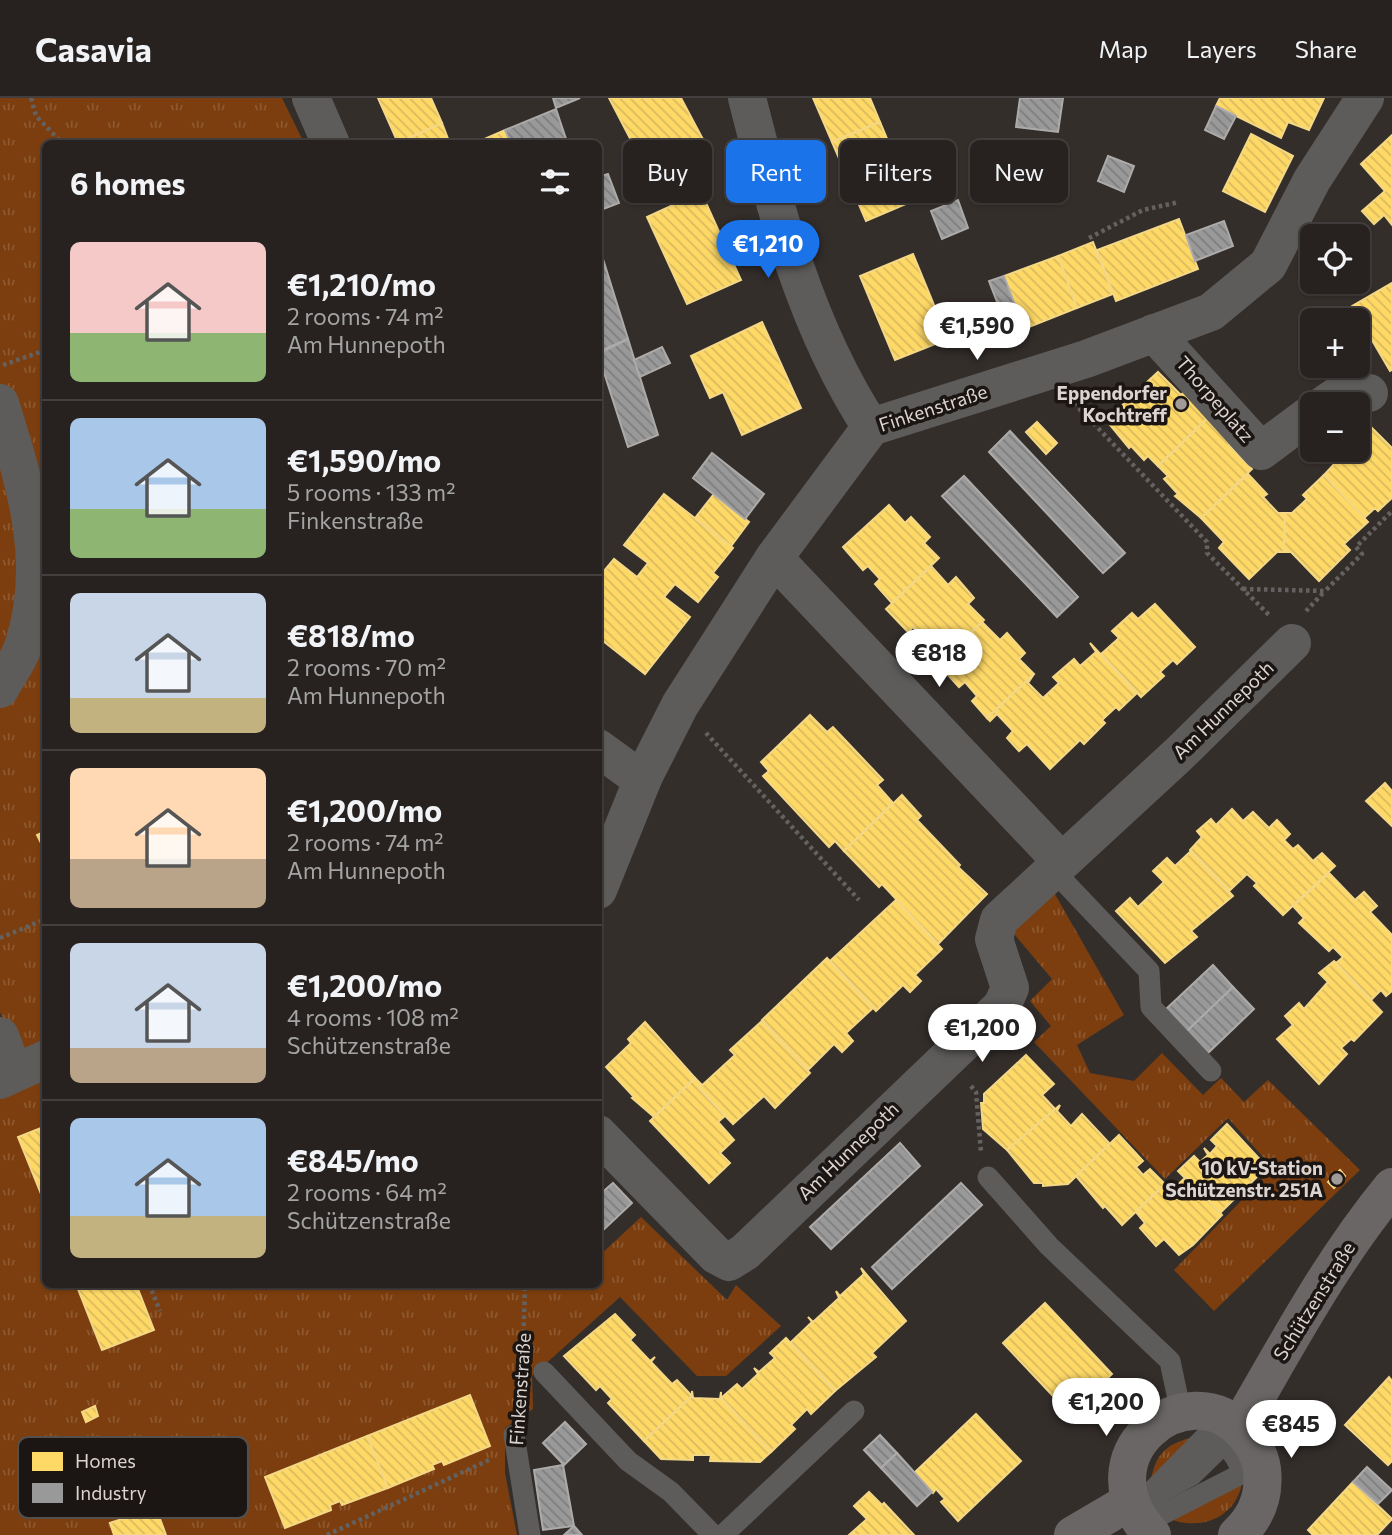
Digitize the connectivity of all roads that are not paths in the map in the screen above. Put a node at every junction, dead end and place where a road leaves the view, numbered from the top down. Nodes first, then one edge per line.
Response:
1 (311, 98) edge
2 (747, 98) edge
3 (1365, 98) edge
4 (329, 140) edge
5 (1154, 333) junction
6 (0, 403) edge
7 (1300, 422) edge
8 (872, 427) junction
9 (774, 558) junction
10 (1292, 643) road end
11 (0, 690) edge
12 (602, 751) edge
13 (642, 780) junction
14 (1056, 865) junction
15 (602, 880) edge
16 (0, 1036) edge
17 (20, 1070) edge
18 (1211, 1072) dead end
19 (602, 1138) edge
20 (988, 1177) road end
21 (1392, 1187) edge
22 (544, 1372) dead end
23 (854, 1411) dead end
24 (1181, 1413) junction
25 (1232, 1436) junction
26 (515, 1441) road end
27 (1140, 1500) junction
28 (530, 1535) edge
29 (713, 1535) edge
30 (723, 1535) edge
31 (1073, 1535) edge
32 (1152, 1535) edge
33 (1237, 1535) edge

1 - 4 street
2 - 8 street
3 - 5 street, Finkenstraße
5 - 7 street, Thorpeplatz
5 - 8 street, Finkenstraße
6 - 11 street
8 - 9 street, Finkenstraße
9 - 13 street, Finkenstraße
9 - 14 street
10 - 14 street, Am Hunnepoth
12 - 13 street
13 - 15 street, Finkenstraße
14 - 18 lane
14 - 19 street, Am Hunnepoth
16 - 17 street
20 - 24 lane
21 - 25 street, Schützenstraße
22 - 29 lane, Finkenstraße
23 - 30 lane
24 - 25 street
24 - 27 street
25 - 27 lane, Schützenstraße
25 - 27 lane
25 - 33 street
26 - 28 lane, Finkenstraße
27 - 31 street, Schützenstraße
27 - 32 street

